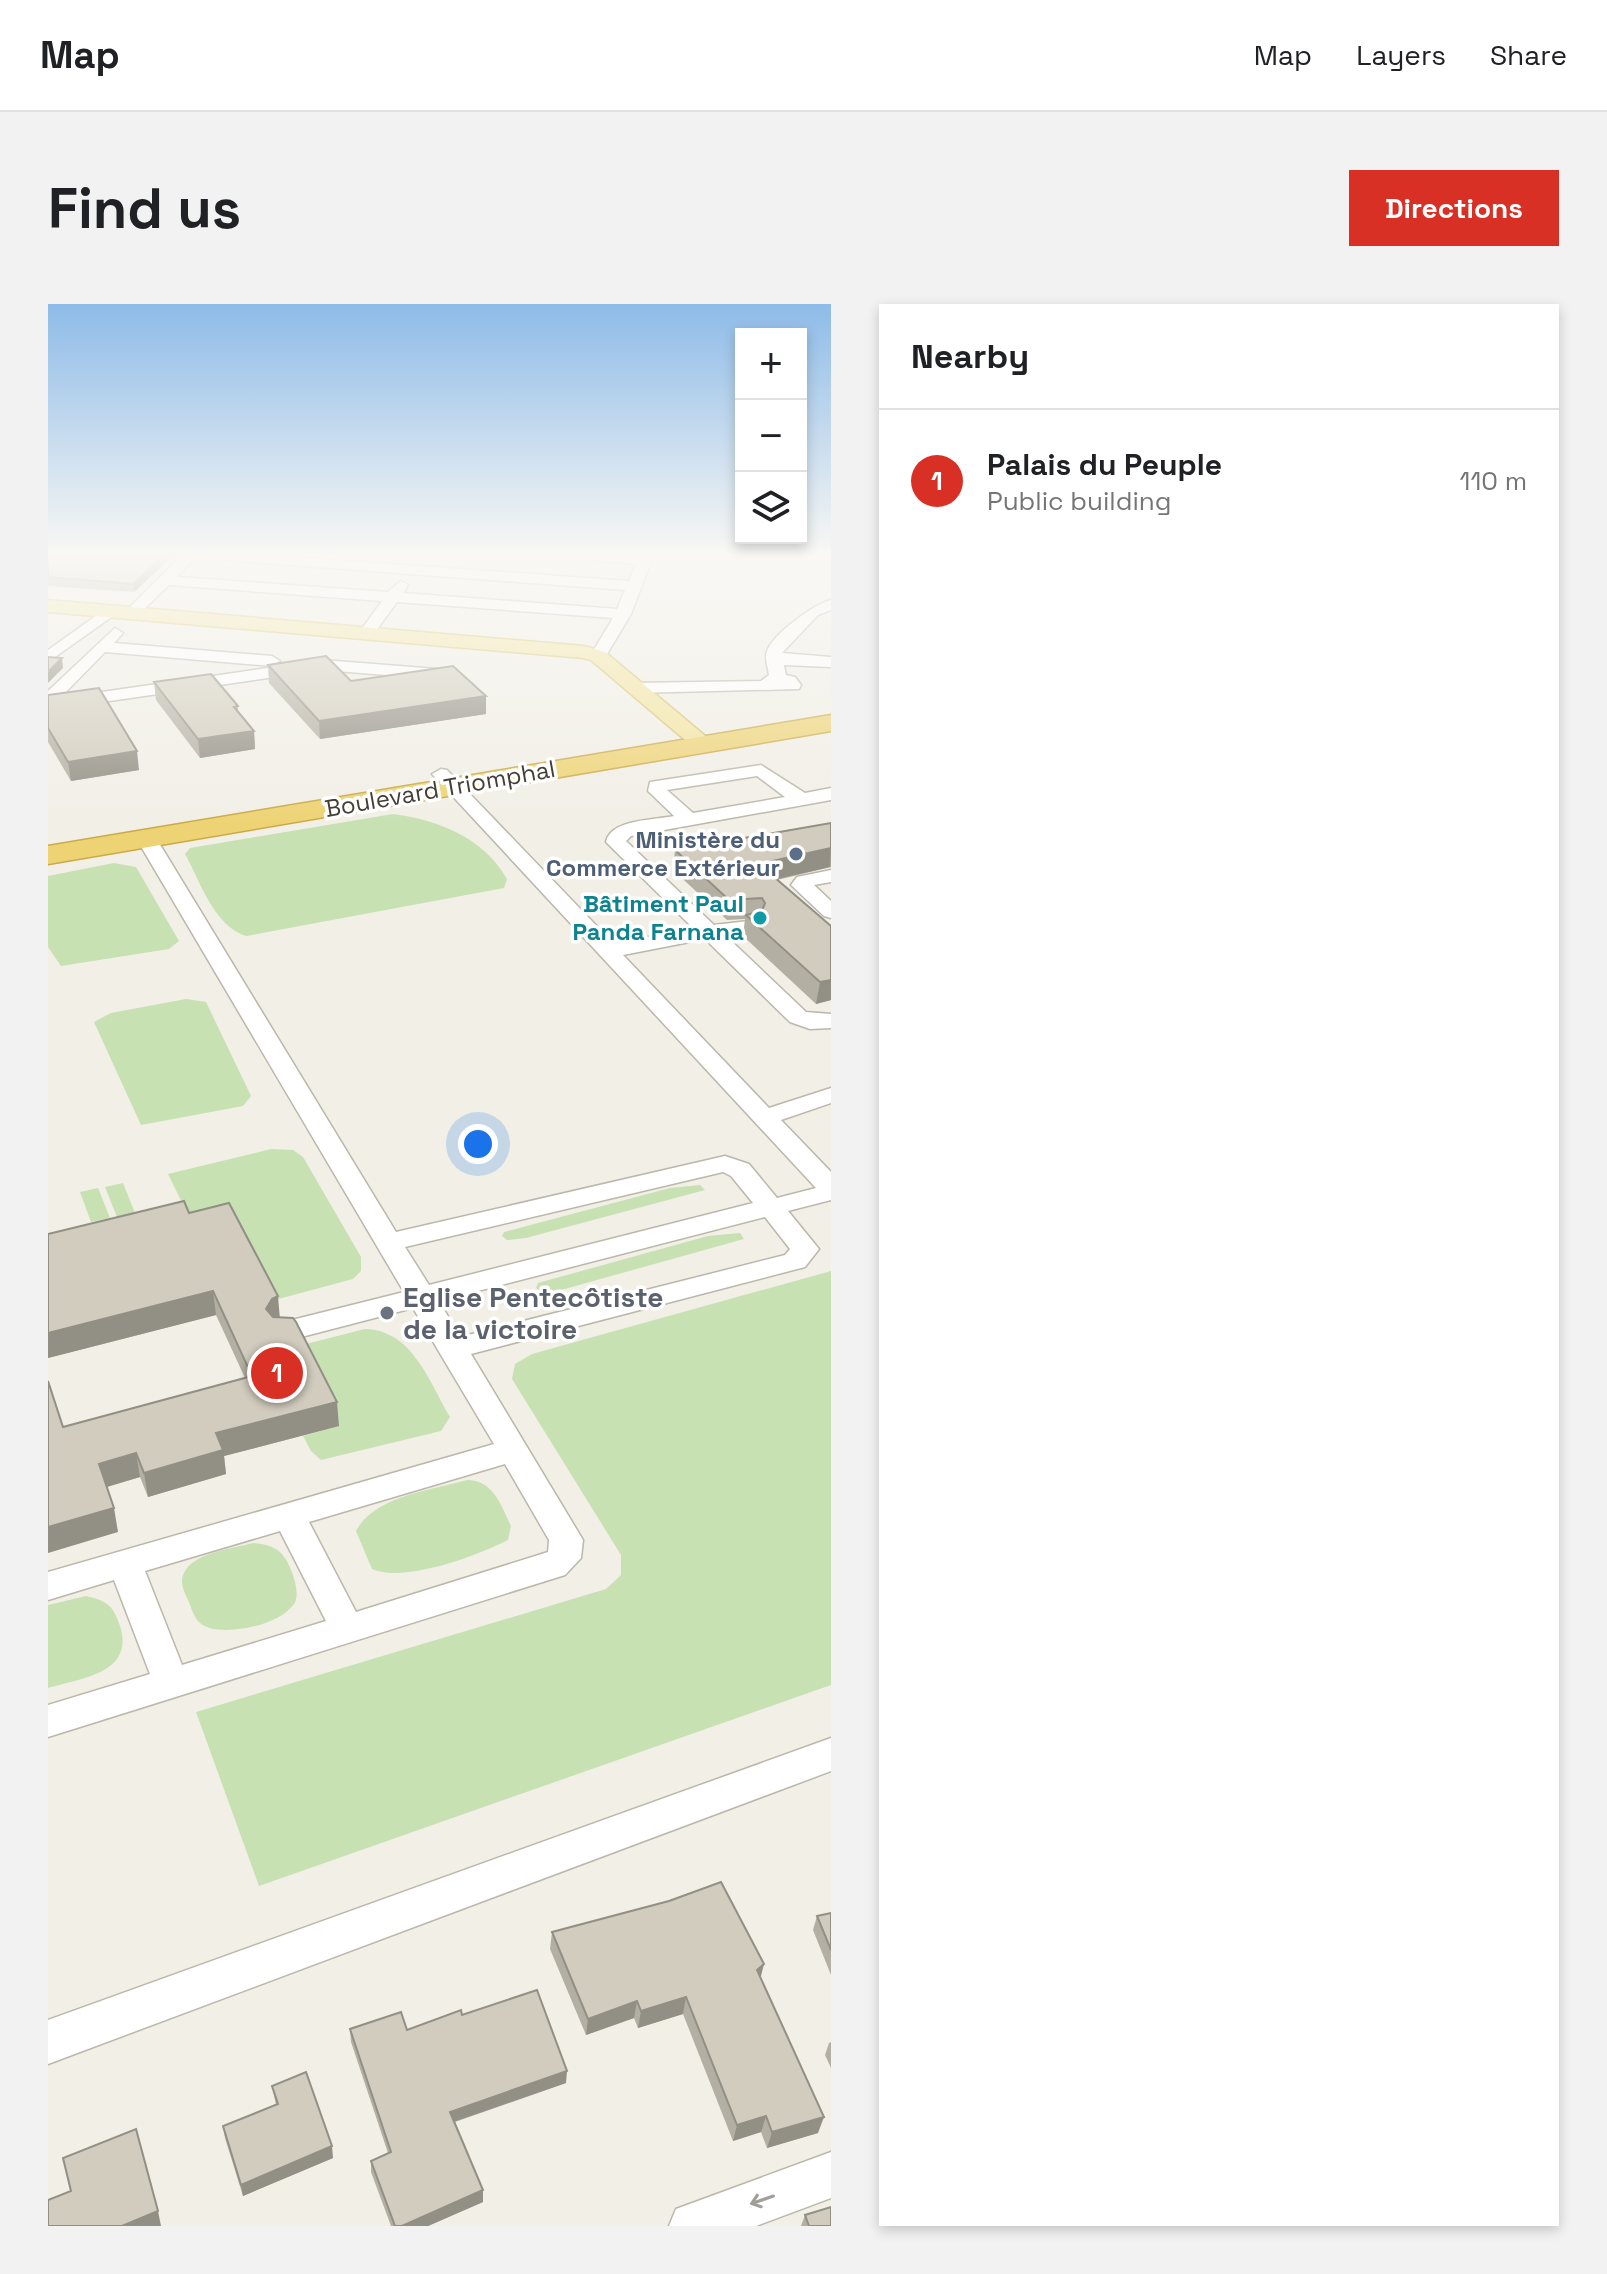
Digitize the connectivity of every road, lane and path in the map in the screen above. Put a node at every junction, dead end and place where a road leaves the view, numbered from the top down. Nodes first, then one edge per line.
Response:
1 (537, 646) edge
2 (604, 646) edge
3 (780, 646) edge
4 (101, 647) joint
5 (598, 656) junction
6 (831, 662) edge
7 (323, 665) junction
8 (450, 675) edge
9 (773, 675) junction
10 (633, 688) junction
11 (48, 703) edge
12 (831, 711) edge
13 (831, 723) edge
14 (691, 742) junction
15 (709, 776) junction
16 (447, 781) junction
17 (831, 794) edge
18 (802, 800) junction
19 (689, 820) junction
20 (146, 838) junction
21 (48, 839) edge
22 (48, 855) edge
23 (831, 876) edge
24 (687, 908) junction
25 (831, 912) edge
26 (749, 925) junction
27 (711, 932) junction
28 (607, 951) junction
29 (737, 956) junction
30 (831, 1021) edge
31 (831, 1095) edge
32 (764, 1118) junction
33 (831, 1190) edge
34 (771, 1208) junction
35 (390, 1242) junction
36 (422, 1297) junction
37 (286, 1331) edge
38 (452, 1349) junction
39 (513, 1450) junction
40 (289, 1515) junction
41 (125, 1563) junction
42 (48, 1586) edge
43 (346, 1626) junction
44 (171, 1682) junction
45 (48, 1721) edge
46 (831, 1754) edge
47 (48, 2042) edge
48 (831, 2175) edge
49 (693, 2226) edge

1 - 5 main road
2 - 5 street
3 - 9 street
4 - 7 street
4 - 11 street
5 - 10 main road
6 - 9 street
7 - 8 street
7 - 11 street
9 - 10 street
10 - 14 main road
12 - 14 highway, Boulevard Triomphal
13 - 14 highway, Boulevard Triomphal
14 - 15 street
14 - 16 highway, Boulevard Triomphal
15 - 18 street
15 - 19 street
16 - 20 highway, Boulevard Triomphal
16 - 21 highway, Boulevard Triomphal
16 - 28 street
17 - 18 street
18 - 19 street
19 - 24 street
20 - 22 highway, Boulevard Triomphal
20 - 35 street
23 - 25 street
24 - 26 street
24 - 27 street
26 - 27 street
26 - 29 street
27 - 28 street
27 - 29 street
28 - 32 street
29 - 30 street
31 - 32 street
32 - 33 street
33 - 34 street
34 - 35 street
34 - 36 street
34 - 38 street
35 - 36 street
36 - 37 street
36 - 38 street
38 - 39 street
39 - 40 street
39 - 43 street
40 - 41 street
40 - 43 street
41 - 42 street
41 - 44 street
43 - 44 street
44 - 45 street
46 - 47 street
48 -> 49 street

